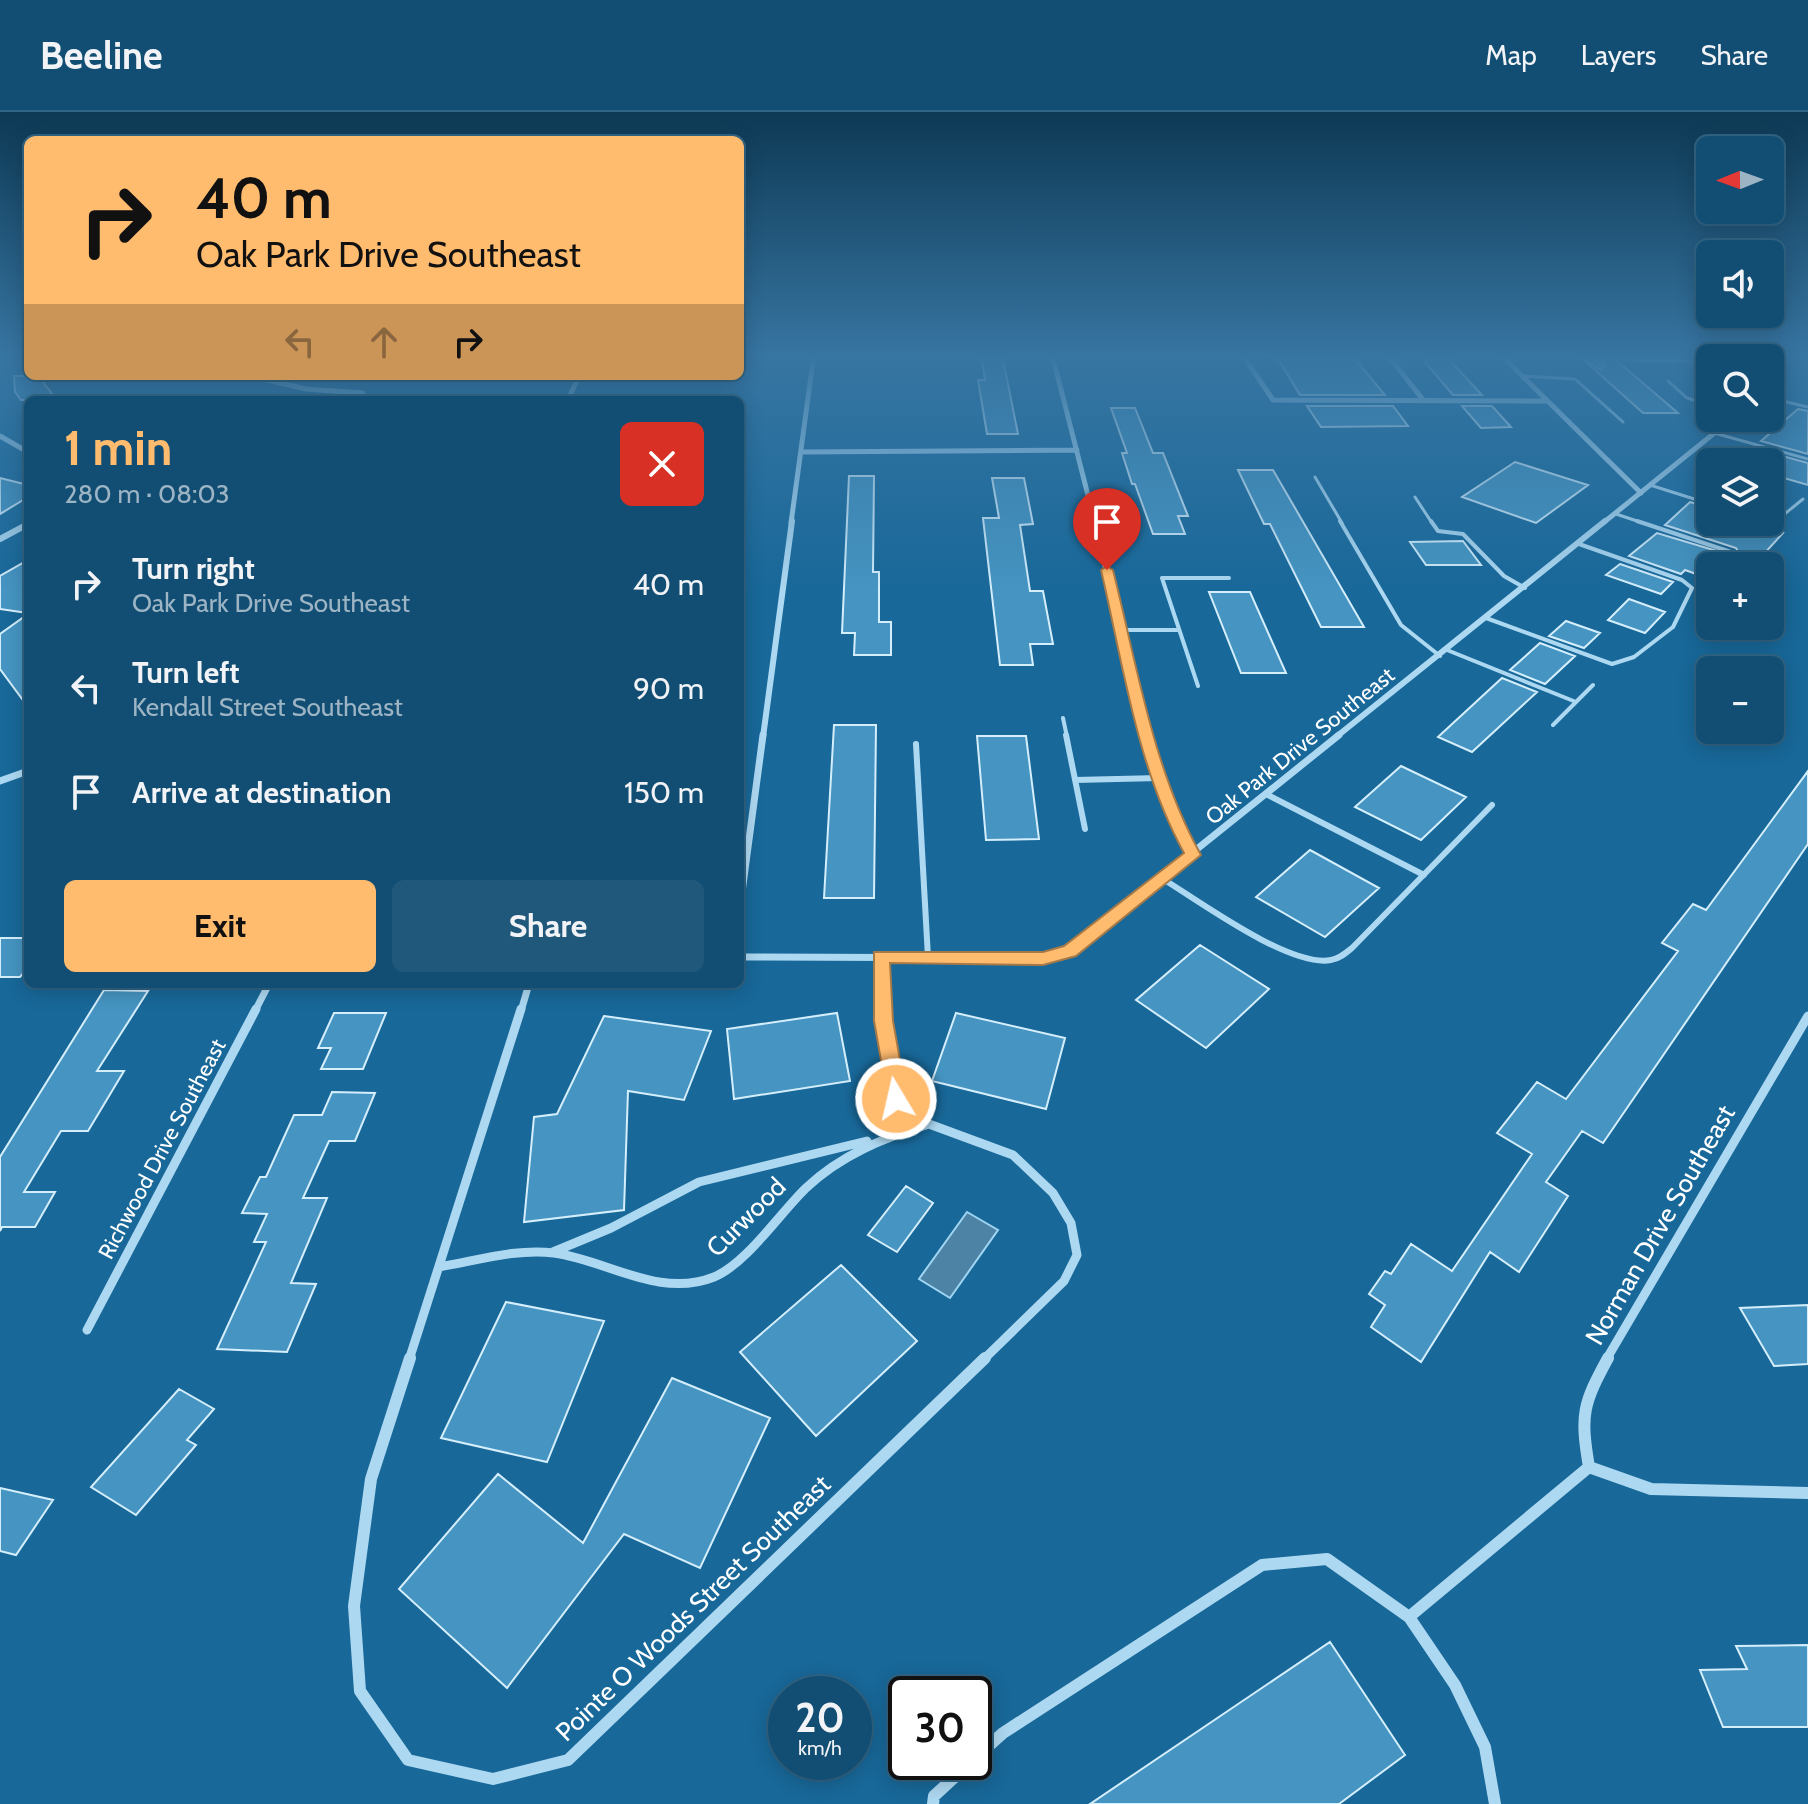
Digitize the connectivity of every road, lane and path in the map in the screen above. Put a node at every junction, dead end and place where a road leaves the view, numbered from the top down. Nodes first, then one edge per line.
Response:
1 (804, 433) edge
2 (1073, 433) edge
3 (1580, 433) edge
4 (1714, 433) joint
5 (0, 436) edge
6 (24, 450) edge
7 (1077, 450) junction
8 (801, 452) junction
9 (1808, 459) edge
10 (1315, 477) dead end
11 (1650, 485) junction
12 (1641, 493) junction
13 (1415, 497) dead end
14 (1803, 499) dead end
15 (1696, 500) edge
16 (1616, 514) junction
17 (1784, 514) edge
18 (24, 526) edge
19 (0, 539) edge
20 (1579, 544) junction
21 (1731, 552) edge
22 (1229, 578) dead end
23 (1525, 588) junction
24 (1486, 618) junction
25 (1122, 630) junction
26 (1179, 630) junction
27 (1443, 653) junction
28 (1593, 685) dead end
29 (1198, 686) dead end
30 (1576, 702) junction
31 (1063, 718) dead end
32 (1553, 725) dead end
33 (916, 744) dead end
34 (24, 772) edge
35 (1159, 778) junction
36 (1075, 780) junction
37 (0, 781) edge
38 (1268, 795) junction
39 (1492, 805) dead end
40 (1085, 829) dead end
41 (1193, 855) junction
42 (1424, 875) junction
43 (744, 877) edge
44 (1163, 879) junction
45 (744, 957) edge
46 (881, 957) junction
47 (928, 957) junction
48 (267, 988) edge
49 (528, 988) edge
50 (1808, 1016) edge
51 (929, 1124) junction
52 (872, 1140) junction
53 (552, 1252) junction
54 (439, 1267) junction
55 (87, 1330) dead end
56 (1589, 1467) junction
57 (1808, 1493) edge
58 (1409, 1617) junction
59 (992, 1743) edge
60 (951, 1780) edge
61 (933, 1804) edge
62 (1495, 1804) edge

1 - 8 street
2 - 7 street
3 - 12 street
4 - 9 lane
4 - 11 street, Oak Park Drive Southeast
5 - 6 street
7 - 8 street
7 - 25 street
8 - 43 street
10 - 27 lane
11 - 12 street, Oak Park Drive Southeast
11 - 15 lane
12 - 16 street, Oak Park Drive Southeast
13 - 23 lane
14 - 17 lane
16 - 20 street, Oak Park Drive Southeast
16 - 21 lane
18 - 19 street
20 - 23 street, Oak Park Drive Southeast
20 - 24 lane
22 - 26 lane
23 - 24 street, Oak Park Drive Southeast
24 - 27 street, Oak Park Drive Southeast
25 - 26 lane
25 - 35 street
26 - 29 lane
27 - 30 lane
27 - 38 street, Oak Park Drive Southeast
28 - 30 lane
30 - 32 lane
31 - 36 lane
33 - 47 lane
34 - 37 street
35 - 36 lane
35 - 41 street
36 - 40 lane
38 - 41 street, Oak Park Drive Southeast
38 - 42 lane
39 - 42 lane
41 - 44 street, Oak Park Drive Southeast
42 - 44 lane
44 - 47 street, Oak Park Drive Southeast
45 - 46 street, Oak Park Drive Southeast
46 - 47 street, Oak Park Drive Southeast
46 - 51 street, Pointe O Woods Street Southeast
48 - 55 street, Richwood Drive Southeast
49 - 54 street
50 - 56 street, Norman Drive Southeast
51 - 52 street, Curwood
51 - 54 street, Pointe O Woods Street Southeast
52 - 53 street
52 - 53 street, Curwood
53 - 54 street, Curwood
56 - 57 street
56 - 58 street
58 - 59 street
58 - 62 street
60 - 61 street

